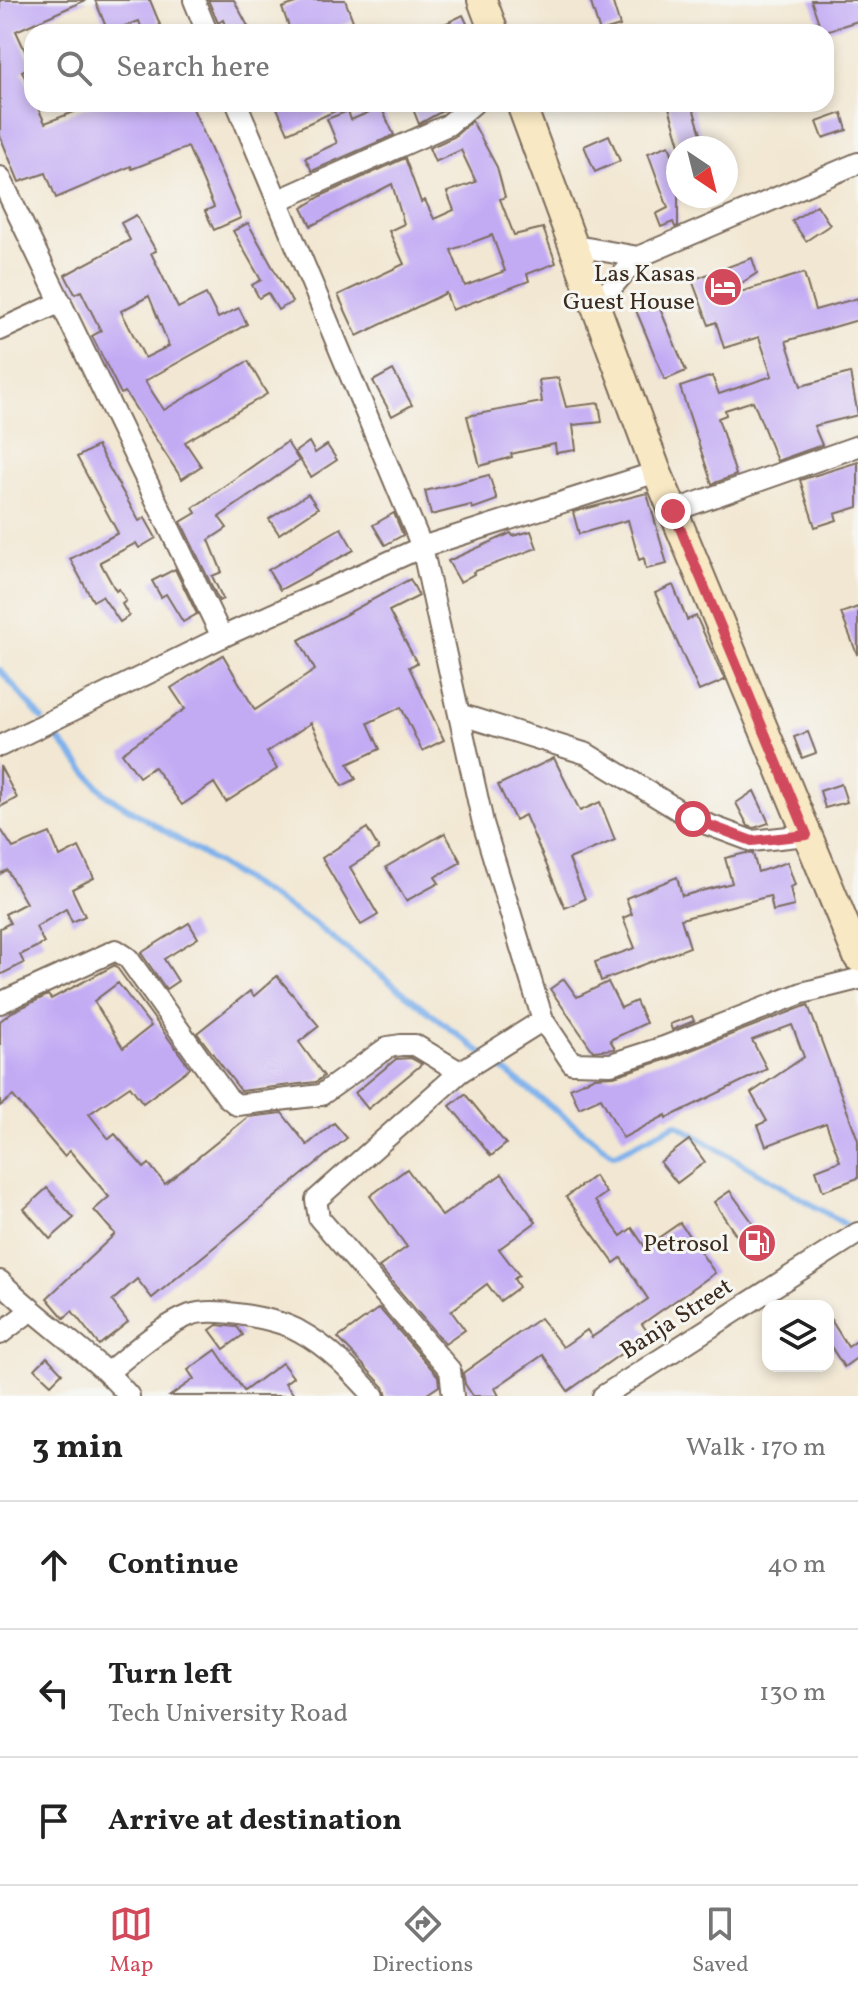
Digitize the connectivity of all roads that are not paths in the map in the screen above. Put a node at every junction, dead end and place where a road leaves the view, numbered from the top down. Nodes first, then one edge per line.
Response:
1 (194, 0) edge
2 (482, 0) edge
3 (204, 24) edge
4 (491, 24) edge
5 (240, 112) edge
6 (463, 112) edge
7 (524, 112) edge
8 (858, 163) edge
9 (0, 177) edge
10 (277, 201) junction
11 (576, 246) junction
12 (638, 257) junction
13 (61, 302) junction
14 (597, 304) junction
15 (0, 330) edge
16 (858, 446) edge
17 (657, 472) junction
18 (673, 511) junction
19 (422, 547) junction
20 (222, 637) junction
21 (462, 715) junction
22 (0, 746) edge
23 (807, 835) junction
24 (858, 957) edge
25 (858, 979) edge
26 (0, 1003) edge
27 (543, 1020) junction
28 (460, 1072) junction
29 (858, 1233) edge
30 (0, 1281) edge
31 (30, 1311) junction
32 (0, 1334) edge
33 (108, 1372) junction
34 (129, 1396) edge
35 (374, 1396) edge
36 (453, 1396) edge
37 (603, 1396) edge

1 - 3 street
2 - 4 street
5 - 10 street
6 - 10 street
7 - 11 street
8 - 12 street
9 - 13 street
10 - 19 street
11 - 12 street
11 - 14 street
12 - 14 street
13 - 15 street
13 - 20 street
14 - 17 street
16 - 18 street
17 - 18 street
17 - 19 street
18 - 23 street
19 - 20 street
19 - 21 street
20 - 22 street
21 - 23 street
21 - 27 street
23 - 24 street
25 - 27 street
26 - 28 street
27 - 28 street
28 - 36 street
29 - 37 street, Banja Street
30 - 31 street
31 - 32 street
31 - 33 street
33 - 34 street
33 - 35 street

